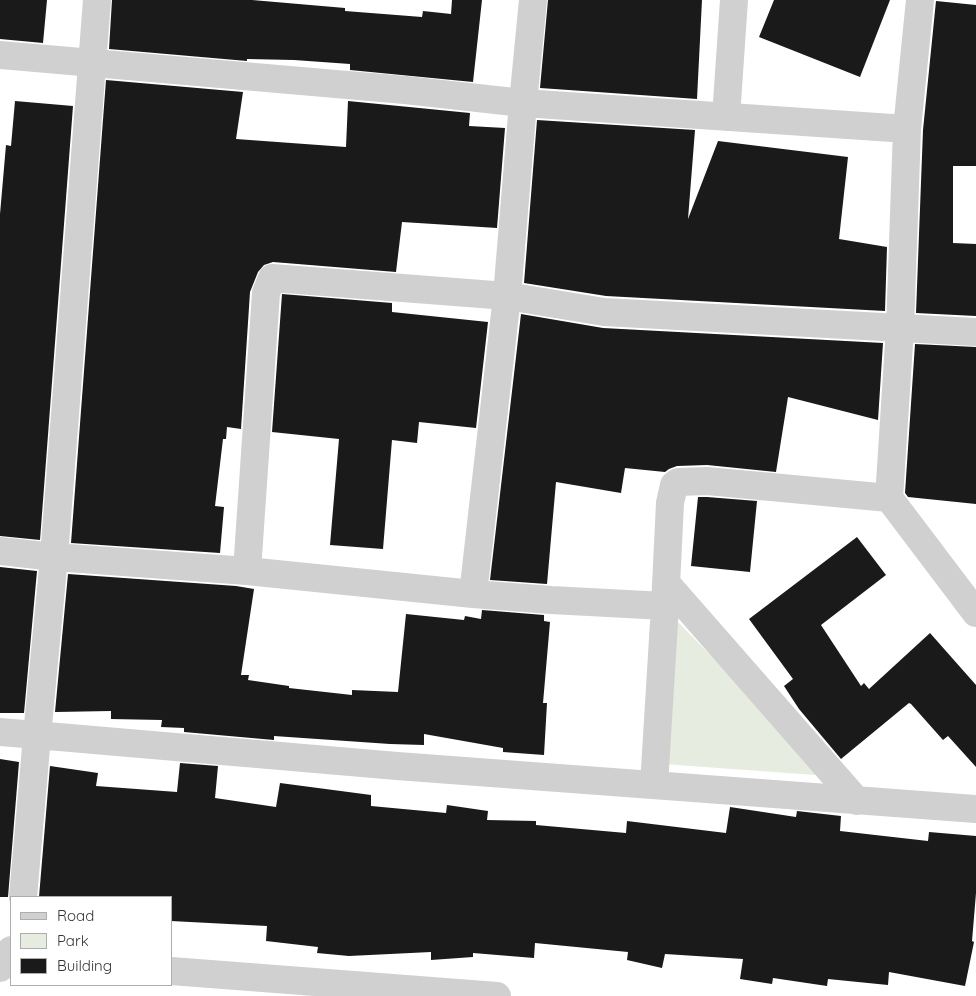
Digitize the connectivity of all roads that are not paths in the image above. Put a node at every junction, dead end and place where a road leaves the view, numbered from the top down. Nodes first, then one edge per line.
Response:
1 (97, 0) edge
2 (533, 0) edge
3 (734, 0) edge
4 (920, 0) edge
5 (0, 55) edge
6 (92, 63) junction
7 (523, 103) junction
8 (726, 117) junction
9 (907, 129) junction
10 (507, 296) junction
11 (900, 328) junction
12 (976, 332) edge
13 (889, 498) junction
14 (0, 551) edge
15 (54, 557) junction
16 (247, 571) junction
17 (473, 594) junction
18 (666, 595) junction
19 (976, 613) edge
20 (0, 732) edge
21 (37, 736) junction
22 (654, 785) junction
23 (857, 801) junction
24 (976, 809) edge
25 (23, 896) edge
26 (172, 971) edge
27 (497, 996) edge

1 - 6 street
2 - 7 street
3 - 8 street
4 - 9 street
5 - 6 street
6 - 7 street
6 - 15 street
7 - 8 street
7 - 10 street
8 - 9 street
9 - 11 street
10 - 11 street
10 - 16 street
10 - 17 street
11 - 12 street
11 - 13 street
13 - 18 street
13 - 19 street
14 - 15 street
15 - 16 street
15 - 21 street
16 - 17 street
17 - 18 street
18 - 22 street
18 - 23 street
20 - 21 street
21 - 22 street
21 - 25 street
22 - 23 street
23 - 24 street
26 - 27 street

